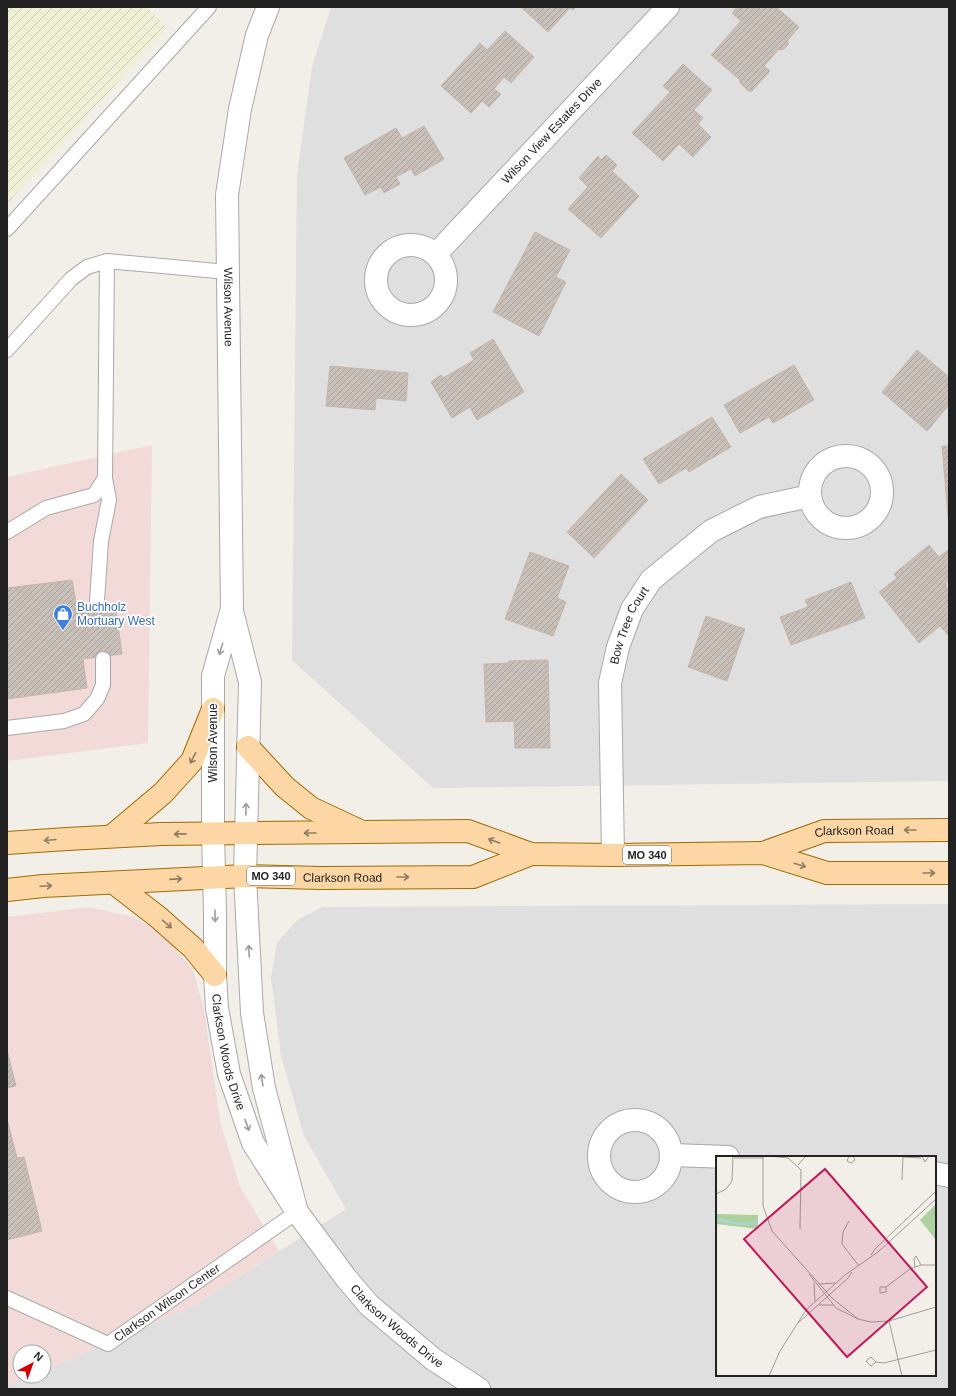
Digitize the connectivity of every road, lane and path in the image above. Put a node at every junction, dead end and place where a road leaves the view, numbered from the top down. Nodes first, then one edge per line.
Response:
1 (209, 7) edge
2 (268, 7) edge
3 (668, 7) edge
4 (7, 229) edge
5 (436, 254) dead end
6 (106, 261) junction
7 (228, 272) junction
8 (7, 350) edge
9 (104, 478) junction
10 (810, 496) dead end
11 (7, 532) edge
12 (97, 601) dead end
13 (232, 611) junction
14 (103, 659) dead end
15 (213, 709) junction
16 (7, 728) edge
17 (248, 747) junction
18 (949, 830) edge
19 (362, 832) junction
20 (213, 833) junction
21 (246, 833) junction
22 (112, 836) junction
23 (7, 843) edge
24 (763, 853) junction
25 (531, 854) junction
26 (613, 855) junction
27 (949, 873) edge
28 (245, 876) junction
29 (214, 877) junction
30 (114, 883) junction
31 (7, 890) edge
32 (215, 976) junction
33 (672, 1154) dead end
34 (716, 1156) edge
35 (936, 1172) edge
36 (949, 1176) edge
37 (297, 1212) junction
38 (7, 1298) edge
39 (478, 1389) edge

1 - 4 lane
2 - 7 street, Wilson Avenue
3 - 5 street, Wilson View Estates Drive
6 - 7 lane
6 - 8 lane
6 - 9 lane
7 - 13 street, Wilson Avenue
9 - 11 lane
9 - 12 lane
10 - 26 street, Bow Tree Court
13 -> 15 street, Wilson Avenue
13 - 17 street, Wilson Avenue
14 - 16 lane
15 - 20 street, Wilson Avenue
15 -> 22 main road
17 - 19 main road
21 -> 17 street, Wilson Avenue
18 -> 24 main road, Clarkson Road / MO 340
19 -> 21 main road, Clarkson Road / MO 340
25 -> 19 main road, Clarkson Road / MO 340
20 - 21 main road, Clarkson Road / MO 340
20 -> 22 main road, Clarkson Road / MO 340
20 - 29 street, Wilson Avenue
21 - 28 street, Wilson Avenue
22 -> 23 main road, Clarkson Road / MO 340
24 - 26 main road, Clarkson Road / MO 340
24 -> 27 main road, Clarkson Road / MO 340
25 - 26 main road, Clarkson Road / MO 340
28 -> 25 main road, Clarkson Road / MO 340
28 - 29 main road, Clarkson Road / MO 340
37 -> 28 street, Clarkson Woods Drive
30 -> 29 main road, Clarkson Road / MO 340
29 -> 32 street, Clarkson Woods Drive
31 -> 30 main road, Clarkson Road / MO 340
30 -> 32 main road
32 -> 37 street, Clarkson Woods Drive
33 - 34 street
35 - 36 street
37 - 38 lane, Clarkson Wilson Center
37 - 39 street, Clarkson Woods Drive

